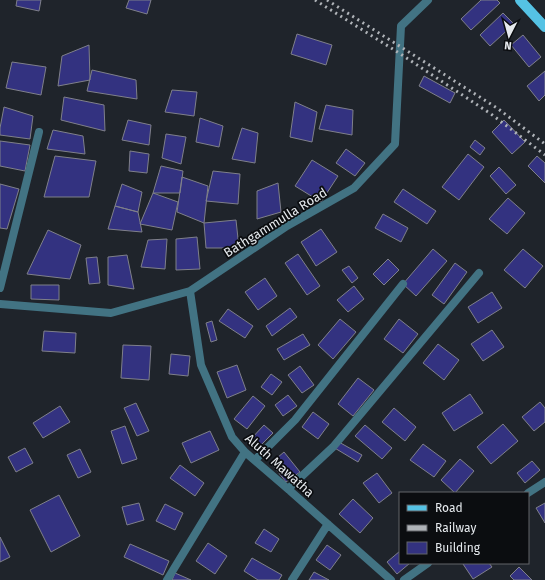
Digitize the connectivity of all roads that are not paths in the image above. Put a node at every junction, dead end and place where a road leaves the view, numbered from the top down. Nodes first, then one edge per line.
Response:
1 (427, 0) edge
2 (520, 0) edge
3 (544, 26) edge
4 (40, 132) dead end
5 (479, 273) dead end
6 (403, 284) dead end
7 (0, 288) edge
8 (190, 291) junction
9 (0, 304) edge
10 (245, 452) junction
11 (255, 460) junction
12 (545, 482) edge
13 (288, 489) junction
14 (529, 492) edge
15 (328, 524) junction
16 (427, 564) edge
17 (167, 580) edge
18 (292, 580) edge
19 (391, 580) edge
20 (404, 580) edge

1 - 8 street, Bathgammulla Road
2 - 3 main road
4 - 7 street
5 - 13 street
6 - 11 street
8 - 9 street, Bathgammulla Road
8 - 10 street, Aluth Mawatha
10 - 11 street, Aluth Mawatha
10 - 17 street
11 - 13 street, Aluth Mawatha
12 - 14 street
13 - 15 street, Aluth Mawatha
15 - 18 street
15 - 19 street, Aluth Mawatha
16 - 20 street

